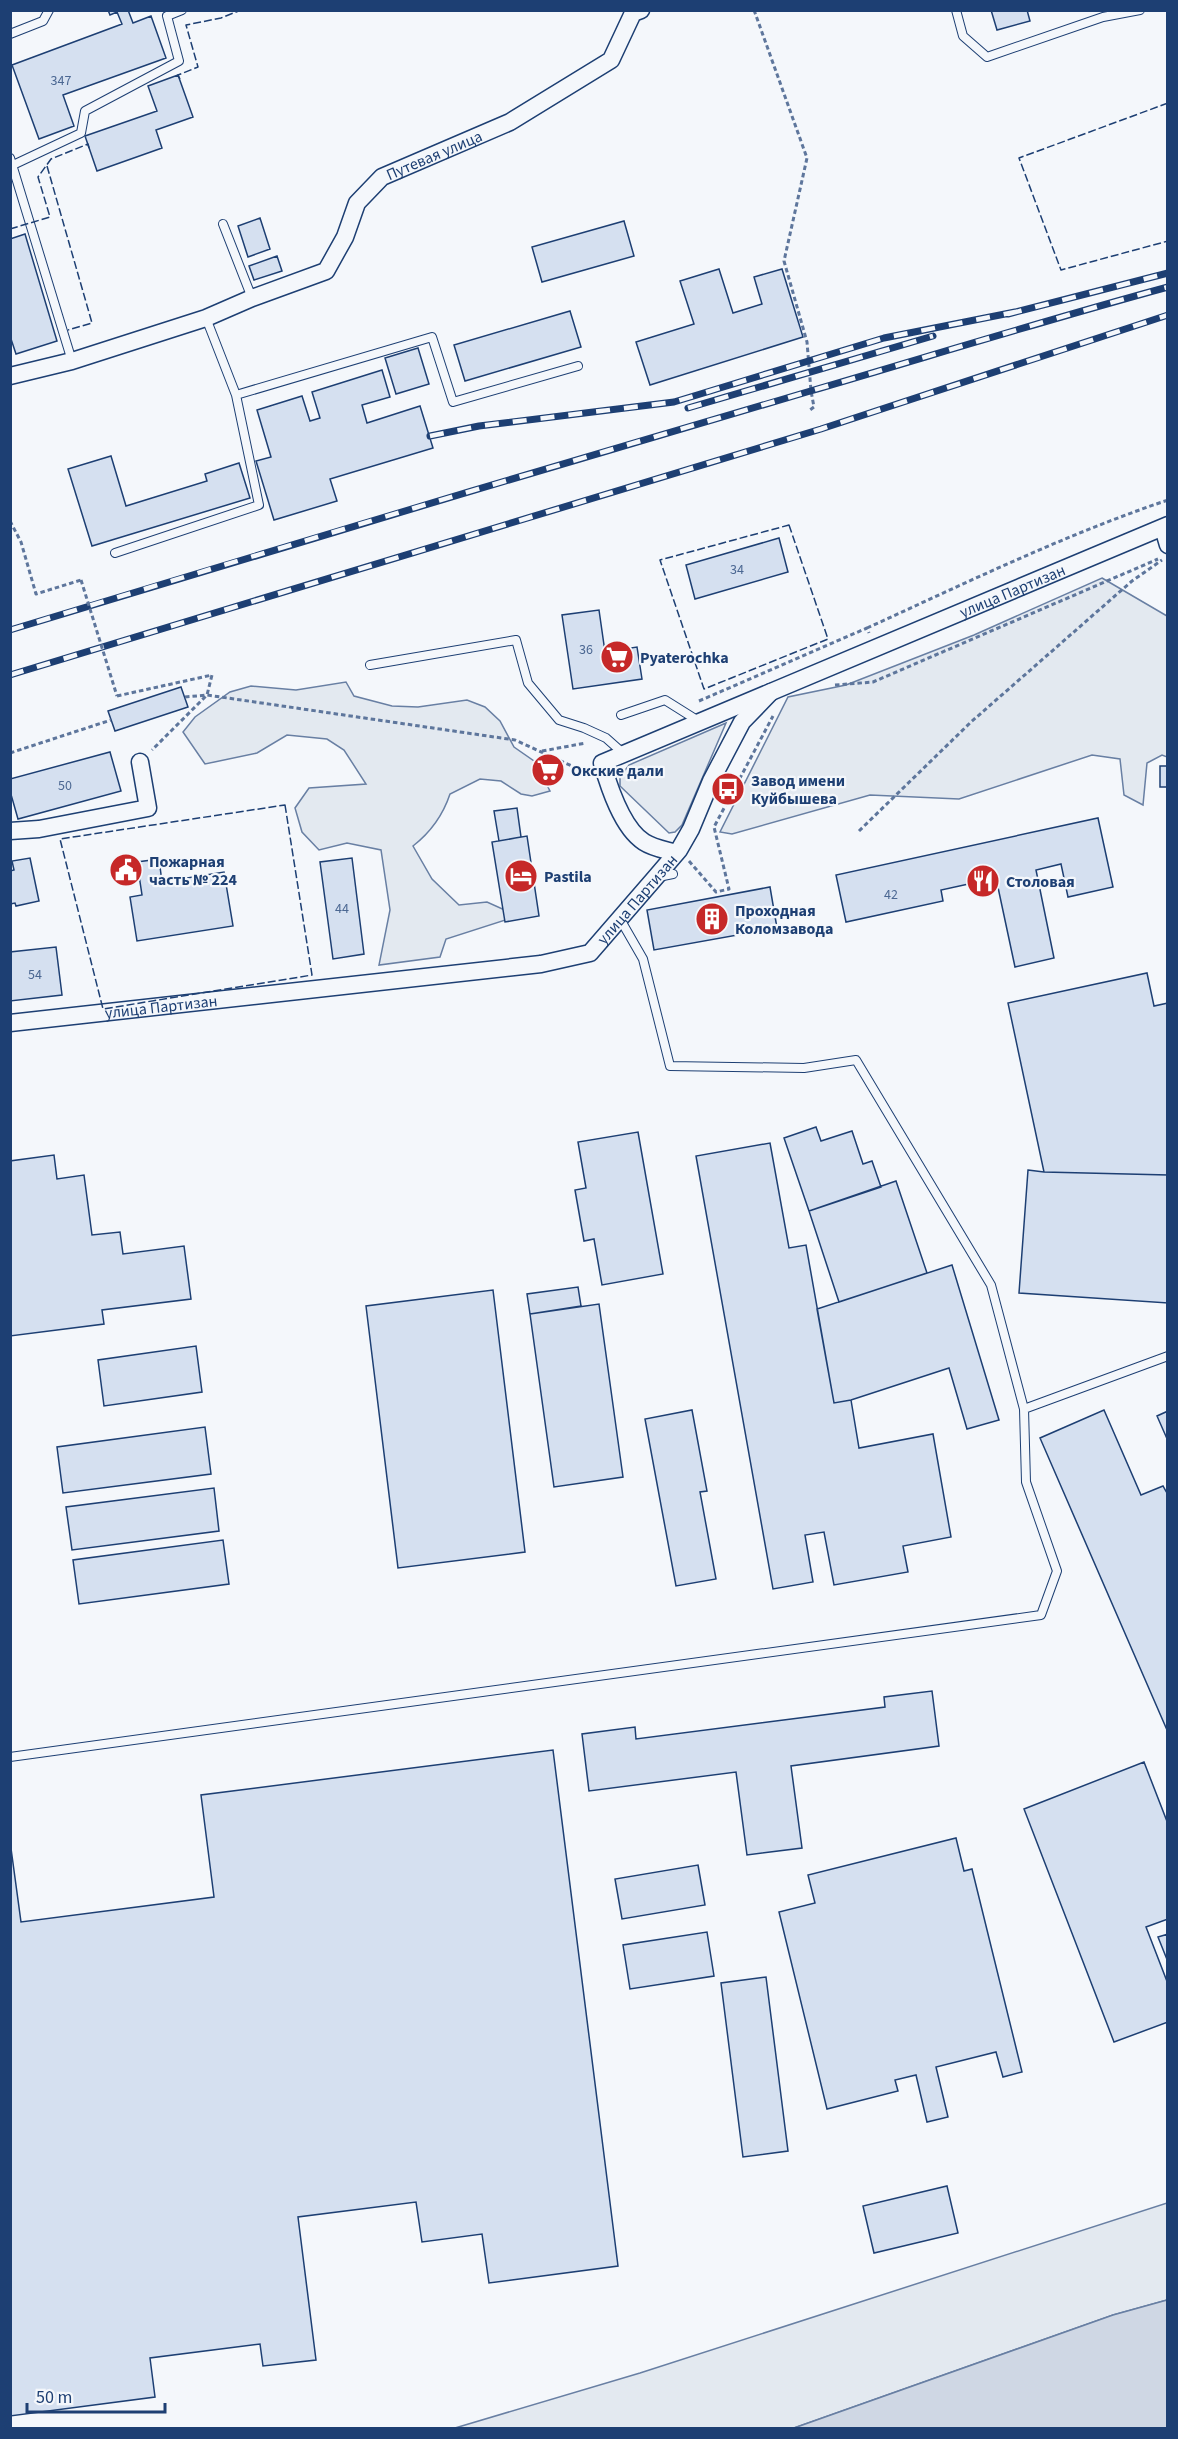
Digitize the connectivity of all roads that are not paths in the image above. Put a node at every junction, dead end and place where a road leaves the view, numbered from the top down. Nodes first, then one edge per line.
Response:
1 (49, 10) edge
2 (182, 10) edge
3 (956, 10) edge
4 (1140, 10) edge
5 (635, 11) edge
6 (10, 34) edge
7 (12, 162) edge
8 (223, 224) dead end
9 (252, 298) junction
10 (206, 318) junction
11 (72, 361) junction
12 (578, 366) dead end
13 (10, 376) edge
14 (236, 396) junction
15 (1165, 526) edge
16 (1167, 545) edge
17 (115, 553) dead end
18 (370, 665) dead end
19 (771, 692) junction
20 (621, 715) dead end
21 (700, 722) junction
22 (624, 754) junction
23 (140, 762) road end
24 (10, 831) edge
25 (677, 851) junction
26 (674, 874) dead end
27 (655, 878) junction
28 (620, 919) junction
29 (10, 1023) edge
30 (1167, 1356) edge
31 (1024, 1409) junction
32 (10, 1757) edge

1 - 6 lane
2 - 7 lane
3 - 4 lane
5 - 9 street, Путевая улица
7 - 11 lane
8 - 9 lane
9 - 10 street, Путевая улица
10 - 11 street, Путевая улица
10 - 14 lane
11 - 13 street, Путевая улица
12 - 14 lane
14 - 17 lane
15 - 16 street
15 - 19 street, улица Партизан
18 - 22 lane
19 - 21 street, улица Партизан
19 - 25 street
20 - 21 lane
21 - 22 street, улица Партизан
22 - 25 street, улица Партизан
23 - 24 street
25 - 27 street, улица Партизан
26 - 27 lane
27 - 28 street, улица Партизан
28 - 29 street, улица Партизан
28 - 31 lane
30 - 31 lane
31 - 32 lane

